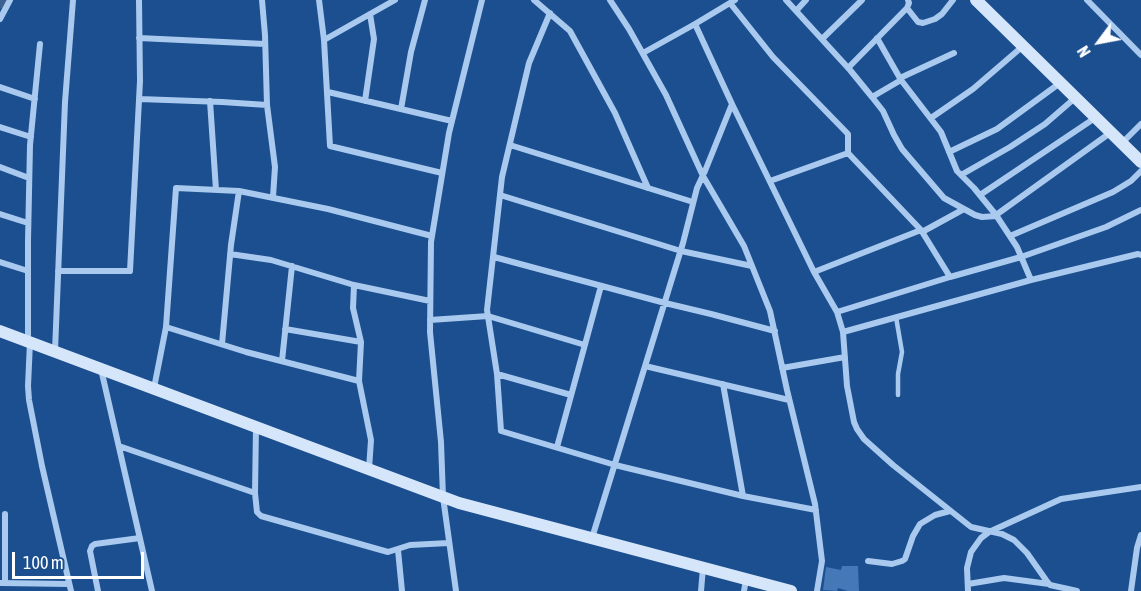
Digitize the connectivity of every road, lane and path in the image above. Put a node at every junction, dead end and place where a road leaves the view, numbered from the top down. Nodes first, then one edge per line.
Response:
1 (10, 0) edge
2 (73, 0) edge
3 (139, 0) edge
4 (262, 0) edge
5 (319, 0) edge
6 (395, 0) edge
7 (425, 0) edge
8 (482, 0) edge
9 (534, 0) edge
10 (610, 0) edge
11 (786, 0) edge
12 (806, 0) edge
13 (862, 0) edge
14 (908, 0) edge
15 (953, 0) edge
16 (976, 0) edge
17 (1087, 0) edge
18 (733, 1) edge
19 (907, 8) junction
20 (796, 11) junction
21 (550, 13) junction
22 (370, 14) junction
23 (0, 19) edge
24 (695, 24) junction
25 (139, 38) junction
26 (877, 38) junction
27 (822, 39) junction
28 (324, 40) junction
29 (40, 44) dead end
30 (265, 44) junction
31 (1023, 46) junction
32 (643, 53) junction
33 (954, 53) dead end
34 (1141, 55) edge
35 (848, 68) junction
36 (900, 79) junction
37 (1061, 83) junction
38 (0, 87) edge
39 (328, 92) junction
40 (872, 97) junction
41 (1075, 97) junction
42 (34, 99) junction
43 (139, 99) junction
44 (210, 101) junction
45 (365, 101) junction
46 (732, 104) junction
47 (267, 105) junction
48 (401, 109) junction
49 (1096, 117) junction
50 (931, 118) junction
51 (452, 121) junction
52 (1141, 124) edge
53 (0, 127) edge
54 (1111, 132) junction
55 (30, 137) junction
56 (1122, 143) junction
57 (510, 145) junction
58 (949, 152) junction
59 (848, 153) junction
60 (1141, 162) edge
61 (0, 167) edge
62 (1141, 171) edge
63 (442, 173) junction
64 (961, 175) junction
65 (703, 176) junction
66 (29, 178) junction
67 (770, 181) junction
68 (648, 188) junction
69 (216, 190) junction
70 (239, 191) junction
71 (500, 195) junction
72 (980, 195) junction
73 (273, 197) junction
74 (693, 202) junction
75 (964, 209) junction
76 (1141, 210) edge
77 (0, 214) edge
78 (996, 216) junction
79 (28, 223) junction
80 (921, 231) junction
81 (432, 236) junction
82 (1010, 236) junction
83 (681, 251) junction
84 (230, 254) junction
85 (1141, 255) edge
86 (494, 257) junction
87 (1021, 257) junction
88 (0, 262) edge
89 (292, 266) junction
90 (752, 266) junction
91 (28, 271) junction
92 (58, 271) junction
93 (814, 272) junction
94 (950, 276) junction
95 (1031, 280) junction
96 (354, 285) junction
97 (602, 286) junction
98 (430, 301) junction
99 (665, 303) junction
100 (837, 312) junction
101 (488, 316) junction
102 (896, 317) junction
103 (430, 320) junction
104 (166, 327) junction
105 (285, 329) junction
106 (0, 331) edge
107 (774, 331) junction
108 (843, 332) junction
109 (29, 341) junction
110 (361, 342) junction
111 (222, 344) junction
112 (585, 345) junction
113 (55, 351) junction
114 (845, 357) junction
115 (282, 361) junction
116 (645, 366) junction
117 (100, 368) junction
118 (782, 368) junction
119 (497, 374) junction
120 (359, 381) junction
121 (723, 384) junction
122 (154, 388) junction
123 (571, 395) junction
124 (898, 395) dead end
125 (789, 400) junction
126 (256, 426) junction
127 (119, 446) junction
128 (557, 447) junction
129 (615, 465) junction
130 (369, 469) junction
131 (1141, 487) edge
132 (255, 493) junction
133 (743, 496) junction
134 (443, 497) junction
135 (816, 510) junction
136 (950, 511) junction
137 (5, 514) dead end
138 (989, 532) junction
139 (1141, 535) edge
140 (140, 538) junction
141 (592, 538) junction
142 (449, 543) junction
143 (398, 550) junction
144 (868, 561) dead end
145 (703, 567) junction
146 (3, 583) edge
147 (745, 585) edge
148 (1050, 585) junction
149 (70, 587) edge
150 (968, 588) edge
151 (98, 591) edge
152 (152, 591) edge
153 (402, 591) edge
154 (456, 591) edge
155 (701, 591) edge
156 (791, 591) edge
157 (817, 591) edge
158 (1077, 591) edge
159 (1131, 591) edge

1 - 23 street
2 - 92 street
3 - 25 street
4 - 30 street
5 - 28 street
6 - 22 street
7 - 48 street
8 - 51 street
9 - 21 street
10 - 32 street
11 - 20 street
12 - 20 street
13 - 27 street
14 - 19 street
15 - 19 street
16 - 31 street
17 - 34 street
18 - 24 street
18 - 59 street
19 - 26 street
20 - 27 street
21 - 57 street
21 - 68 street
22 - 28 street
22 - 45 street
24 - 32 street
24 - 46 street
25 - 30 street
25 - 43 street
26 - 35 street
26 - 36 street
27 - 35 street
28 - 39 street
29 - 42 street
30 - 47 street
31 - 37 street
31 - 50 street
32 - 65 street
33 - 36 street
35 - 40 street
36 - 40 street
36 - 50 street
37 - 41 street
37 - 58 street
38 - 42 street
39 - 45 street
39 - 63 street
40 - 75 street
41 - 49 street
41 - 64 street
42 - 55 street
43 - 44 street
43 - 92 street
44 - 47 street
44 - 69 street
45 - 48 street
46 - 65 street
46 - 67 street
47 - 73 street
48 - 51 street
49 - 54 street
49 - 72 street
50 - 58 street
51 - 63 street
52 - 56 street
53 - 55 street
54 - 56 street
54 - 78 street
55 - 66 street
56 - 60 street
57 - 68 street
57 - 71 street
58 - 64 street
59 - 67 street
59 - 80 street
61 - 66 street
62 - 82 street
63 - 81 street
64 - 72 street
65 - 74 street
65 - 90 street
66 - 79 street
67 - 93 street
68 - 74 street
69 - 70 street
69 - 104 street
70 - 73 street
70 - 84 street
71 - 83 street
71 - 86 street
72 - 78 street
73 - 81 street
74 - 83 street
75 - 78 street
75 - 80 street
76 - 87 street
77 - 79 street
78 - 82 street
79 - 91 street
80 - 93 street
80 - 94 street
81 - 98 street
82 - 87 street
83 - 90 street
83 - 99 street
84 - 89 street
84 - 111 street
85 - 95 street
86 - 97 street
86 - 101 street
87 - 94 street
87 - 95 street
88 - 91 street
89 - 96 street
89 - 105 street
90 - 107 street
91 - 109 street
92 - 113 street
93 - 100 street
94 - 100 street
95 - 102 street
96 - 98 street
96 - 110 street
97 - 99 street
97 - 112 street
98 - 103 street
99 - 107 street
99 - 116 street
100 - 108 street
101 - 103 street
101 - 112 street
101 - 119 street
102 - 108 street
102 - 124 lane
103 - 134 street
104 - 111 street
104 - 122 street
105 - 110 street
105 - 115 street
106 - 109 street
107 - 118 street
108 - 114 street
109 - 113 street
109 - 149 street
110 - 120 street
111 - 115 street
112 - 123 street
113 - 117 street
114 - 118 street
114 - 136 street
115 - 120 street
116 - 121 street
116 - 129 street
117 - 122 street
117 - 127 street
118 - 125 street
119 - 123 street
119 - 128 street
120 - 130 street
121 - 125 street
121 - 133 street
122 - 126 street
123 - 128 street
125 - 135 street
126 - 130 street
126 - 132 street
127 - 132 street
127 - 140 street
128 - 129 street
129 - 133 street
129 - 141 street
130 - 134 street
131 - 138 street
132 - 143 street
133 - 135 street
134 - 141 street
134 - 142 street
135 - 157 street
136 - 138 street
136 - 144 street
137 - 146 street
138 - 148 street
138 - 150 street
139 - 159 street
140 - 151 street
140 - 152 street
141 - 145 street
142 - 143 street
142 - 154 street
143 - 153 street
145 - 147 street
145 - 155 street
146 - 149 street
147 - 156 street
148 - 150 street
148 - 158 street

